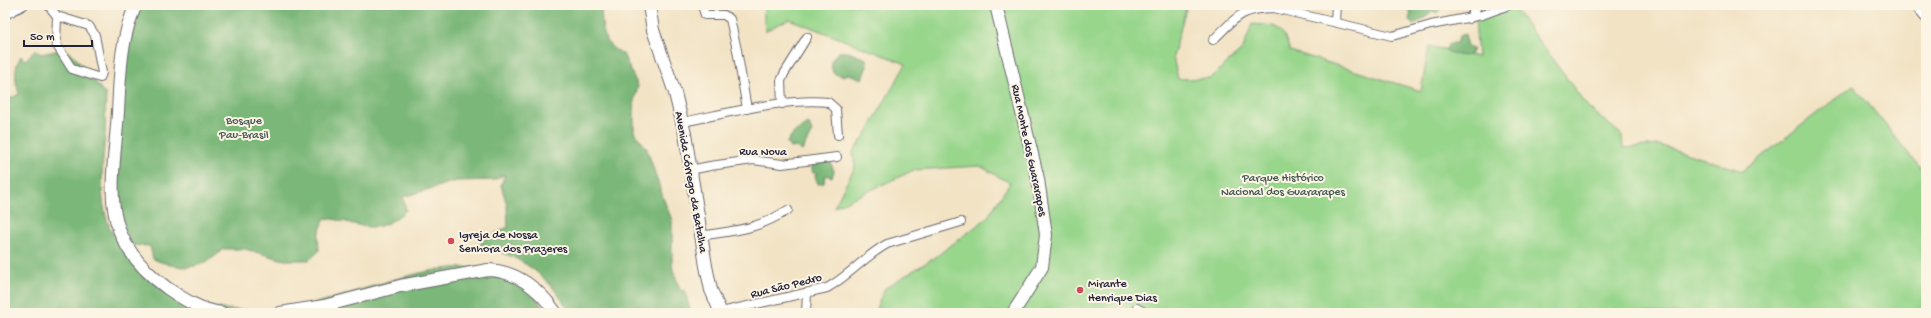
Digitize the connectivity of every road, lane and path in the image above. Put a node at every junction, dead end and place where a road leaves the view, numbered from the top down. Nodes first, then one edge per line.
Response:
1 (24, 5) edge
2 (48, 5) edge
3 (136, 5) edge
4 (648, 5) edge
5 (702, 5) edge
6 (996, 5) edge
7 (1336, 5) edge
8 (1478, 5) edge
9 (1509, 5) edge
10 (1917, 5) edge
11 (5, 15) edge
12 (56, 16) junction
13 (1926, 16) edge
14 (1469, 19) junction
15 (1335, 22) junction
16 (807, 37) dead end
17 (1214, 40) dead end
18 (782, 104) junction
19 (747, 109) junction
20 (683, 122) junction
21 (838, 135) dead end
22 (837, 157) dead end
23 (690, 170) junction
24 (788, 210) dead end
25 (961, 222) dead end
26 (700, 236) junction
27 (807, 293) junction
28 (1137, 308) dead end
29 (222, 313) edge
30 (280, 313) edge
31 (556, 313) edge
32 (721, 313) edge
33 (806, 313) edge
34 (1013, 313) edge
35 (1146, 313) edge

1 - 11 street
2 - 12 street
3 - 29 main road
4 - 20 main road, Avenida Córrego da Batalha
5 - 19 street
6 - 34 main road, Rua Monte dos Guararapes
7 - 15 street
8 - 14 street
9 - 14 street
10 - 13 main road
12 - 12 street
14 - 15 street
15 - 17 street
16 - 18 street
18 - 19 street
18 - 21 street
19 - 20 street
20 - 23 main road, Avenida Córrego da Batalha
22 - 23 street, Rua Nova
23 - 26 main road, Avenida Córrego da Batalha
24 - 26 street
25 - 27 street, Rua São Pedro
26 - 32 main road, Avenida Córrego da Batalha
27 - 32 street, Rua São Pedro
27 - 33 street
28 - 35 street
30 - 31 main road

